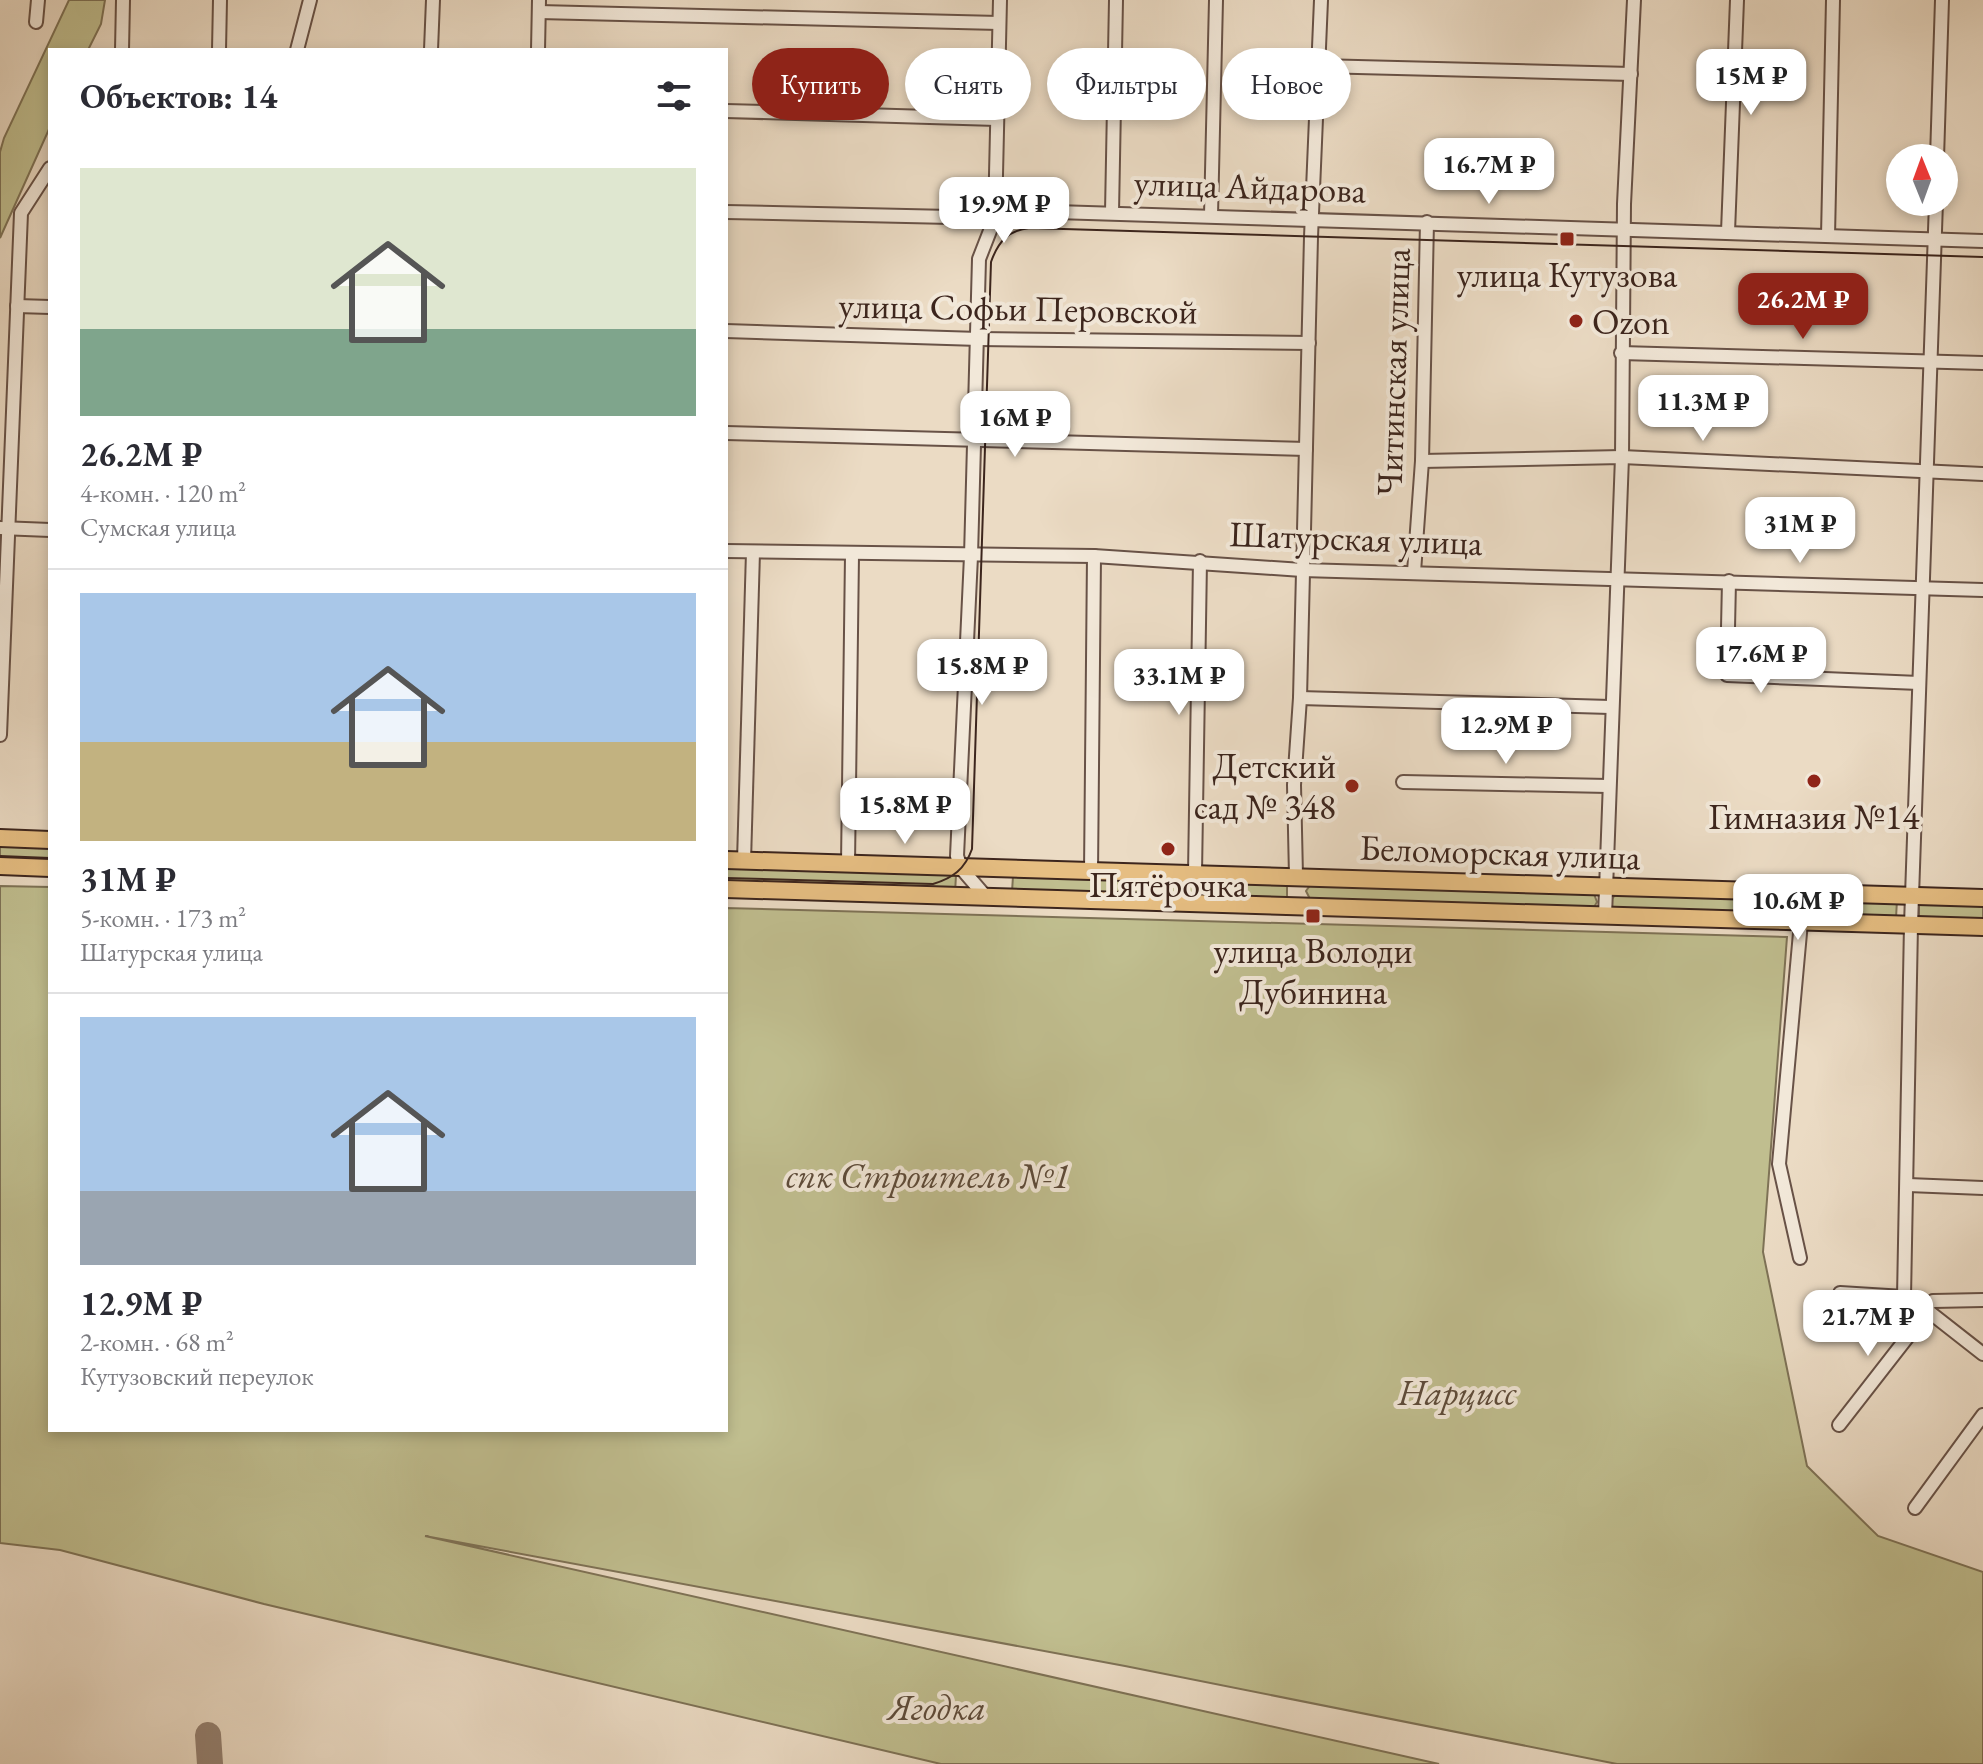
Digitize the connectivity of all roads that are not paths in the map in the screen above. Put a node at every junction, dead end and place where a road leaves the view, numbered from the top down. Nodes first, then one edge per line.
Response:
1 (38, 0) edge
2 (123, 0) edge
3 (220, 0) edge
4 (310, 0) edge
5 (433, 0) edge
6 (1000, 0) edge
7 (1116, 0) edge
8 (1216, 0) edge
9 (1321, 0) edge
10 (1634, 0) edge
11 (1737, 0) edge
12 (1833, 0) edge
13 (1942, 0) edge
14 (539, 6) edge
15 (36, 22) dead end
16 (999, 23) junction
17 (122, 48) edge
18 (219, 48) edge
19 (298, 48) edge
20 (431, 48) edge
21 (538, 48) edge
22 (998, 48) edge
23 (1319, 48) edge
24 (1351, 67) edge
25 (1631, 74) junction
26 (728, 111) edge
27 (905, 116) edge
28 (997, 120) edge
29 (1316, 120) edge
30 (1937, 144) edge
31 (48, 171) edge
32 (728, 212) edge
33 (1112, 212) junction
34 (995, 214) junction
35 (1211, 215) junction
36 (1935, 216) edge
37 (1313, 219) junction
38 (1427, 222) junction
39 (1625, 229) junction
40 (1728, 232) junction
41 (1828, 236) junction
42 (1934, 239) junction
43 (1983, 241) edge
44 (17, 306) junction
45 (48, 307) edge
46 (728, 331) edge
47 (979, 339) junction
48 (1309, 343) junction
49 (1621, 353) junction
50 (1930, 363) junction
51 (1983, 363) edge
52 (728, 433) edge
53 (976, 440) junction
54 (1306, 449) junction
55 (1622, 457) junction
56 (1422, 461) junction
57 (1926, 472) junction
58 (1983, 474) edge
59 (5, 528) edge
60 (48, 530) edge
61 (728, 551) edge
62 (753, 552) junction
63 (852, 555) junction
64 (971, 556) junction
65 (1094, 556) junction
66 (1200, 561) junction
67 (1302, 570) junction
68 (1414, 572) junction
69 (1616, 577) junction
70 (1729, 581) junction
71 (1922, 588) junction
72 (1983, 590) edge
73 (1919, 683) junction
74 (1300, 698) junction
75 (1610, 707) junction
76 (0, 735) edge
77 (1403, 782) dead end
78 (1608, 786) junction
79 (0, 838) edge
80 (48, 840) edge
81 (728, 860) edge
82 (744, 861) junction
83 (848, 864) junction
84 (0, 866) edge
85 (48, 868) edge
86 (961, 868) junction
87 (1091, 872) junction
88 (1195, 873) junction
89 (1296, 876) junction
90 (1605, 888) junction
91 (728, 889) edge
92 (1912, 896) junction
93 (986, 897) junction
94 (1983, 898) edge
95 (1295, 906) junction
96 (1605, 916) junction
97 (1801, 922) junction
98 (1911, 925) junction
99 (1983, 927) edge
100 (1908, 1185) junction
101 (1983, 1188) edge
102 (1800, 1258) dead end
103 (1840, 1293) dead end
104 (1904, 1297) junction
105 (1983, 1300) edge
106 (1923, 1307) junction
107 (1983, 1354) edge
108 (1983, 1415) edge
109 (1839, 1425) dead end
110 (1915, 1508) dead end

1 - 15 street
2 - 17 street
3 - 18 street
4 - 19 street
5 - 20 street
6 - 16 street
7 - 33 street
8 - 35 street
9 - 23 street
10 - 25 street
11 - 40 street
12 - 41 street
13 - 30 street
14 - 16 street
14 - 21 street
16 - 22 street
24 - 25 street
25 - 39 street
26 - 27 street
28 - 34 street
29 - 37 street
31 - 44 street
32 - 34 street, улица Айдарова
33 - 34 street, улица Айдарова
33 - 35 street, улица Айдарова
34 - 47 street
35 - 37 street, улица Айдарова
36 - 42 street
37 - 38 street, улица Айдарова
37 - 48 street
38 - 39 street, улица Айдарова
38 - 56 street, Читинская улица
39 - 40 street, улица Айдарова
39 - 49 street
40 - 41 street, улица Айдарова
41 - 42 street, улица Айдарова
42 - 43 street, улица Айдарова
42 - 50 street
44 - 45 street
44 - 59 street
46 - 47 street, улица Софьи Перовской
47 - 48 street, улица Софьи Перовской
47 - 53 street
48 - 54 street
49 - 50 street
49 - 55 street
50 - 51 street
50 - 57 street
52 - 53 street
53 - 54 street
53 - 64 street
54 - 67 street
55 - 56 street
55 - 57 street
55 - 69 street
56 - 68 street, Читинская улица
57 - 58 street
57 - 71 street
59 - 60 street
59 - 76 street
61 - 62 street, Шатурская улица
62 - 63 street, Шатурская улица
62 - 82 street
63 - 64 street, Шатурская улица
63 - 83 street
64 - 65 street, Шатурская улица
64 - 86 street
65 - 66 street, Шатурская улица
65 - 87 street
66 - 67 street, Шатурская улица
66 - 88 street
67 - 68 street, Шатурская улица
67 - 74 street
68 - 69 street, Шатурская улица
69 - 70 street, Шатурская улица
69 - 75 street
70 - 71 street, Шатурская улица
70 - 73 street
71 - 72 street, Шатурская улица
71 - 73 street
73 - 92 street
74 - 75 street
74 - 89 street
75 - 78 street
77 - 78 street
78 - 90 street
79 - 80 main road
81 - 82 main road, Беломорская улица
82 - 83 main road, Беломорская улица
83 - 86 main road, Беломорская улица
84 - 85 main road
86 - 87 main road, Беломорская улица
86 - 93 street
87 - 88 main road, Беломорская улица
88 - 89 main road, Беломорская улица
89 - 90 main road, Беломорская улица
89 - 95 main road
90 - 92 main road, Беломорская улица
90 - 96 street
91 - 93 main road, Беломорская улица
92 - 94 main road, Беломорская улица
92 - 98 street
93 - 95 main road, Беломорская улица
95 - 96 main road, Беломорская улица
96 - 97 main road, Беломорская улица
97 - 98 main road, Беломорская улица
97 - 102 street
98 - 99 main road, Беломорская улица
98 - 100 street
100 - 101 street
100 - 104 street
103 - 104 street
104 - 106 street
105 - 106 street
106 - 107 street
106 - 109 street
108 - 110 street

